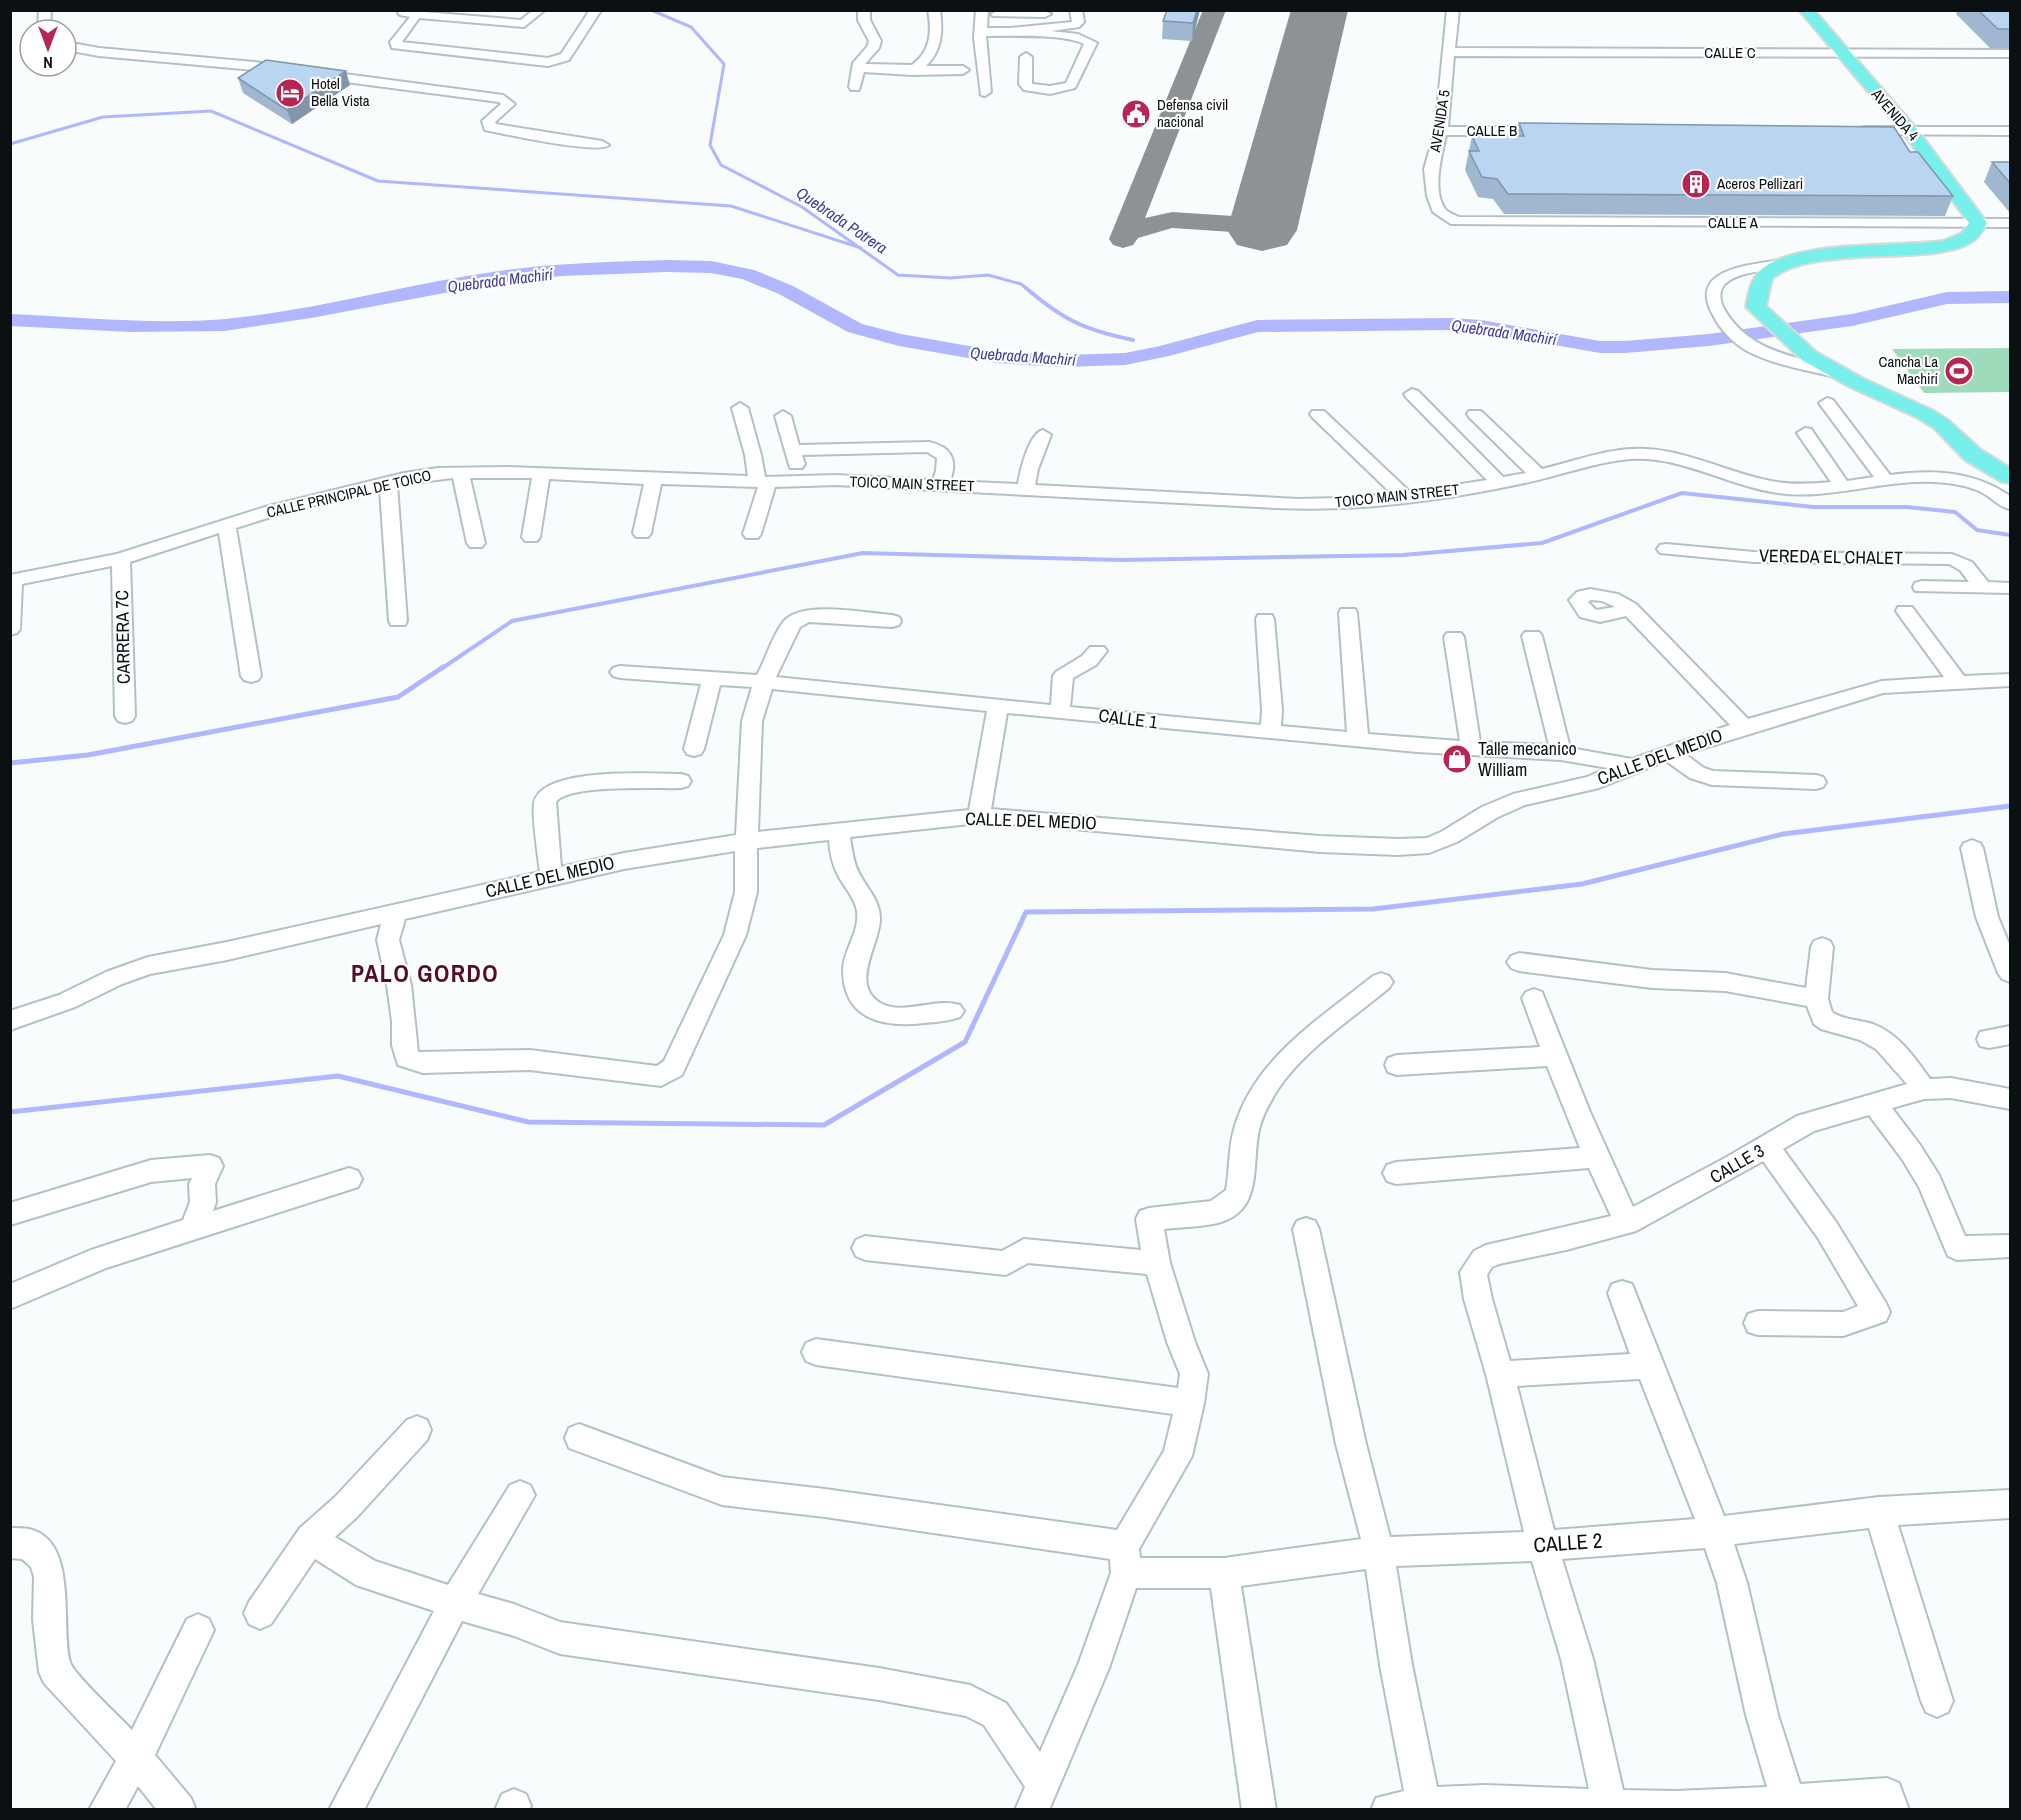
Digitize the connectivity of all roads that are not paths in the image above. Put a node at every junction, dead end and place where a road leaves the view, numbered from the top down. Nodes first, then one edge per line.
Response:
1 (540, 10) edge
2 (591, 10) edge
3 (864, 10) edge
4 (934, 10) edge
5 (977, 10) edge
6 (982, 10) edge
7 (1453, 10) edge
8 (1806, 10) edge
9 (1068, 13) edge
10 (997, 14) dead end
11 (981, 28) junction
12 (1018, 30) junction
13 (78, 48) edge
14 (1449, 52) junction
15 (2010, 53) edge
16 (1842, 54) junction
17 (1026, 57) dead end
18 (859, 69) junction
19 (963, 70) dead end
20 (912, 71) junction
21 (855, 87) dead end
22 (985, 92) dead end
23 (1441, 131) junction
24 (1566, 131) edge
25 (1851, 131) edge
26 (1910, 131) junction
27 (2010, 131) edge
28 (602, 145) dead end
29 (1456, 221) joint
30 (1978, 223) junction
31 (2010, 223) edge
32 (1780, 264) junction
33 (1835, 372) junction
34 (1412, 394) dead end
35 (1827, 403) dead end
36 (740, 408) dead end
37 (1318, 414) dead end
38 (1475, 414) dead end
39 (783, 416) dead end
40 (1805, 433) dead end
41 (1043, 435) dead end
42 (793, 450) junction
43 (460, 472) junction
44 (541, 473) junction
45 (1538, 475) junction
46 (2010, 477) edge
47 (654, 479) junction
48 (1885, 480) junction
49 (799, 481) junction
50 (388, 482) junction
51 (762, 482) junction
52 (1498, 482) junction
53 (940, 484) junction
54 (1842, 486) junction
55 (1026, 489) junction
56 (1406, 498) junction
57 (2010, 504) edge
58 (227, 525) junction
59 (642, 533) dead end
60 (752, 534) dead end
61 (531, 537) dead end
62 (476, 543) dead end
63 (1666, 549) dead end
64 (121, 559) junction
65 (12, 581) edge
66 (1922, 588) dead end
67 (1983, 588) junction
68 (2010, 588) edge
69 (1629, 608) dead end
70 (1905, 611) dead end
71 (1348, 613) dead end
72 (1265, 619) dead end
73 (398, 621) dead end
74 (892, 621) dead end
75 (10, 629) edge
76 (1532, 636) dead end
77 (1454, 637) dead end
78 (1097, 651) dead end
79 (620, 672) dead end
80 (251, 676) dead end
81 (715, 677) junction
82 (2010, 680) edge
83 (1957, 681) junction
84 (764, 682) junction
85 (998, 707) junction
86 (1060, 711) junction
87 (125, 716) dead end
88 (1744, 727) junction
89 (1270, 732) junction
90 (1358, 740) junction
91 (1471, 747) junction
92 (694, 749) dead end
93 (1668, 752) junction
94 (1561, 753) junction
95 (1635, 766) junction
96 (681, 781) dead end
97 (1816, 782) dead end
98 (979, 816) junction
99 (838, 830) junction
100 (747, 841) junction
101 (1972, 848) dead end
102 (551, 876) junction
103 (395, 912) junction
104 (1822, 947) dead end
105 (1519, 962) dead end
106 (2010, 973) edge
107 (1381, 982) dead end
108 (1534, 998) dead end
109 (1816, 999) junction
110 (952, 1011) dead end
111 (10, 1021) edge
112 (1555, 1056) junction
113 (1397, 1065) dead end
114 (1924, 1089) junction
115 (2010, 1099) edge
116 (1875, 1104) junction
117 (1767, 1147) junction
118 (1595, 1157) junction
119 (1396, 1173) dead end
120 (349, 1179) dead end
121 (10, 1214) edge
122 (1627, 1223) junction
123 (194, 1227) junction
124 (1306, 1229) dead end
125 (2010, 1246) edge
126 (865, 1248) dead end
127 (1157, 1263) junction
128 (1623, 1293) dead end
129 (10, 1297) edge
130 (1758, 1323) dead end
131 (816, 1352) dead end
132 (1649, 1366) junction
133 (1500, 1374) junction
134 (1190, 1403) junction
135 (417, 1430) dead end
136 (579, 1438) dead end
137 (520, 1495) dead end
138 (2010, 1504) edge
139 (1879, 1512) junction
140 (1715, 1532) junction
141 (311, 1539) junction
142 (10, 1543) edge
143 (1543, 1546) junction
144 (1379, 1552) junction
145 (1125, 1560) junction
146 (1224, 1573) junction
147 (455, 1603) junction
148 (260, 1613) dead end
149 (198, 1630) dead end
150 (1936, 1701) dead end
151 (136, 1758) junction
152 (1038, 1797) edge
153 (1788, 1801) junction
154 (1423, 1803) junction
155 (1479, 1806) edge
156 (1610, 1807) junction
157 (106, 1809) edge
158 (179, 1809) edge
159 (346, 1809) edge
160 (1259, 1809) edge
161 (1388, 1809) edge
162 (1684, 1809) edge
163 (1892, 1809) edge

1 - 2 street
3 - 18 street
4 - 20 street
5 - 11 street
6 - 11 street
7 - 14 street, AVENIDA 5
8 - 16 main road, AVENIDA 4
9 - 10 street
9 - 12 street
11 - 12 street
11 - 22 street
12 - 17 street
13 - 28 street
14 - 16 street, CALLE C
14 - 23 street, AVENIDA 5
15 - 16 street, CALLE C
16 - 26 main road, AVENIDA 4
18 - 20 street
18 - 21 street
19 - 20 street
23 - 24 street, CALLE B
23 - 29 street, AVENIDA 5
25 - 26 street
26 - 27 street
26 - 30 main road, AVENIDA 4
29 - 30 street, CALLE A
30 - 31 street, CALLE A
30 - 32 main road
32 - 33 main road
32 - 33 street
33 - 46 main road
34 - 52 street
35 - 48 street
36 - 51 street
37 - 56 street
38 - 45 street
39 - 42 street
40 - 54 street
41 - 55 street
42 - 49 street
42 - 53 street
43 - 44 street, CALLE PRINCIPAL DE TOICO
43 - 50 street, CALLE PRINCIPAL DE TOICO
43 - 62 street
44 - 47 street, CALLE PRINCIPAL DE TOICO
44 - 61 street
45 - 52 street, TOICO MAIN STREET
45 - 54 street, TOICO MAIN STREET
47 - 51 street, CALLE PRINCIPAL DE TOICO
47 - 59 street
48 - 54 street, TOICO MAIN STREET
48 - 57 street, TOICO MAIN STREET
49 - 51 street, TOICO MAIN STREET
49 - 53 street, TOICO MAIN STREET
50 - 58 street, CALLE PRINCIPAL DE TOICO
50 - 73 street
51 - 60 street
52 - 56 street, TOICO MAIN STREET
53 - 55 street, TOICO MAIN STREET
55 - 56 street, TOICO MAIN STREET
58 - 64 street, CALLE PRINCIPAL DE TOICO
58 - 80 street
63 - 67 street, VEREDA EL CHALET
64 - 65 street, CALLE PRINCIPAL DE TOICO
64 - 87 street, CARRERA 7C
65 - 75 street
66 - 67 street, VEREDA EL CHALET
67 - 68 street, VEREDA EL CHALET
69 - 88 street
70 - 83 street
71 - 90 street
72 - 89 street
74 - 84 street
76 - 94 street
77 - 91 street
78 - 86 street
79 - 81 street, CALLE 1
81 - 84 street, CALLE 1
81 - 92 street
82 - 83 street, CALLE DEL MEDIO
83 - 88 street, CALLE DEL MEDIO
84 - 85 street, CALLE 1
84 - 100 street
85 - 86 street, CALLE 1
85 - 98 street
86 - 89 street, CALLE 1
88 - 93 street, CALLE DEL MEDIO
89 - 90 street, CALLE 1
90 - 91 street, CALLE 1
91 - 94 street, CALLE 1
93 - 95 street, CALLE DEL MEDIO
93 - 97 street
94 - 95 street, CALLE 1
95 - 98 street, CALLE DEL MEDIO
96 - 102 street
98 - 99 street, CALLE DEL MEDIO
99 - 100 street, CALLE DEL MEDIO
99 - 110 street
100 - 102 street, CALLE DEL MEDIO
100 - 103 street
101 - 106 street
102 - 103 street, CALLE DEL MEDIO
103 - 111 street, CALLE DEL MEDIO
104 - 109 street
105 - 109 street
107 - 127 street
108 - 112 street
109 - 114 street
112 - 113 street
112 - 118 street
114 - 115 street, CALLE 3
114 - 116 street, CALLE 3
116 - 117 street, CALLE 3
116 - 125 street
117 - 122 street, CALLE 3
117 - 130 street
118 - 119 street
118 - 122 street
120 - 123 street
121 - 123 street
122 - 133 street, CALLE 3
123 - 129 street
124 - 144 street
126 - 127 street
127 - 134 street
128 - 132 street
131 - 134 street
132 - 133 street
132 - 140 street
133 - 143 street
134 - 145 street
135 - 141 street
136 - 145 street, CALLE 2
137 - 147 street
138 - 139 street, CALLE 2
139 - 140 street, CALLE 2
139 - 150 street
140 - 143 street, CALLE 2
140 - 153 street
141 - 147 street
141 - 148 street
142 - 151 street
143 - 144 street, CALLE 2
143 - 156 street
144 - 146 street, CALLE 2
144 - 154 street
145 - 146 street, CALLE 2
145 - 152 street
146 - 160 street
147 - 152 street
147 - 159 street
149 - 151 street
151 - 157 street
151 - 158 street
153 - 162 street
153 - 163 street
154 - 155 street
154 - 161 street
155 - 156 street
156 - 162 street

